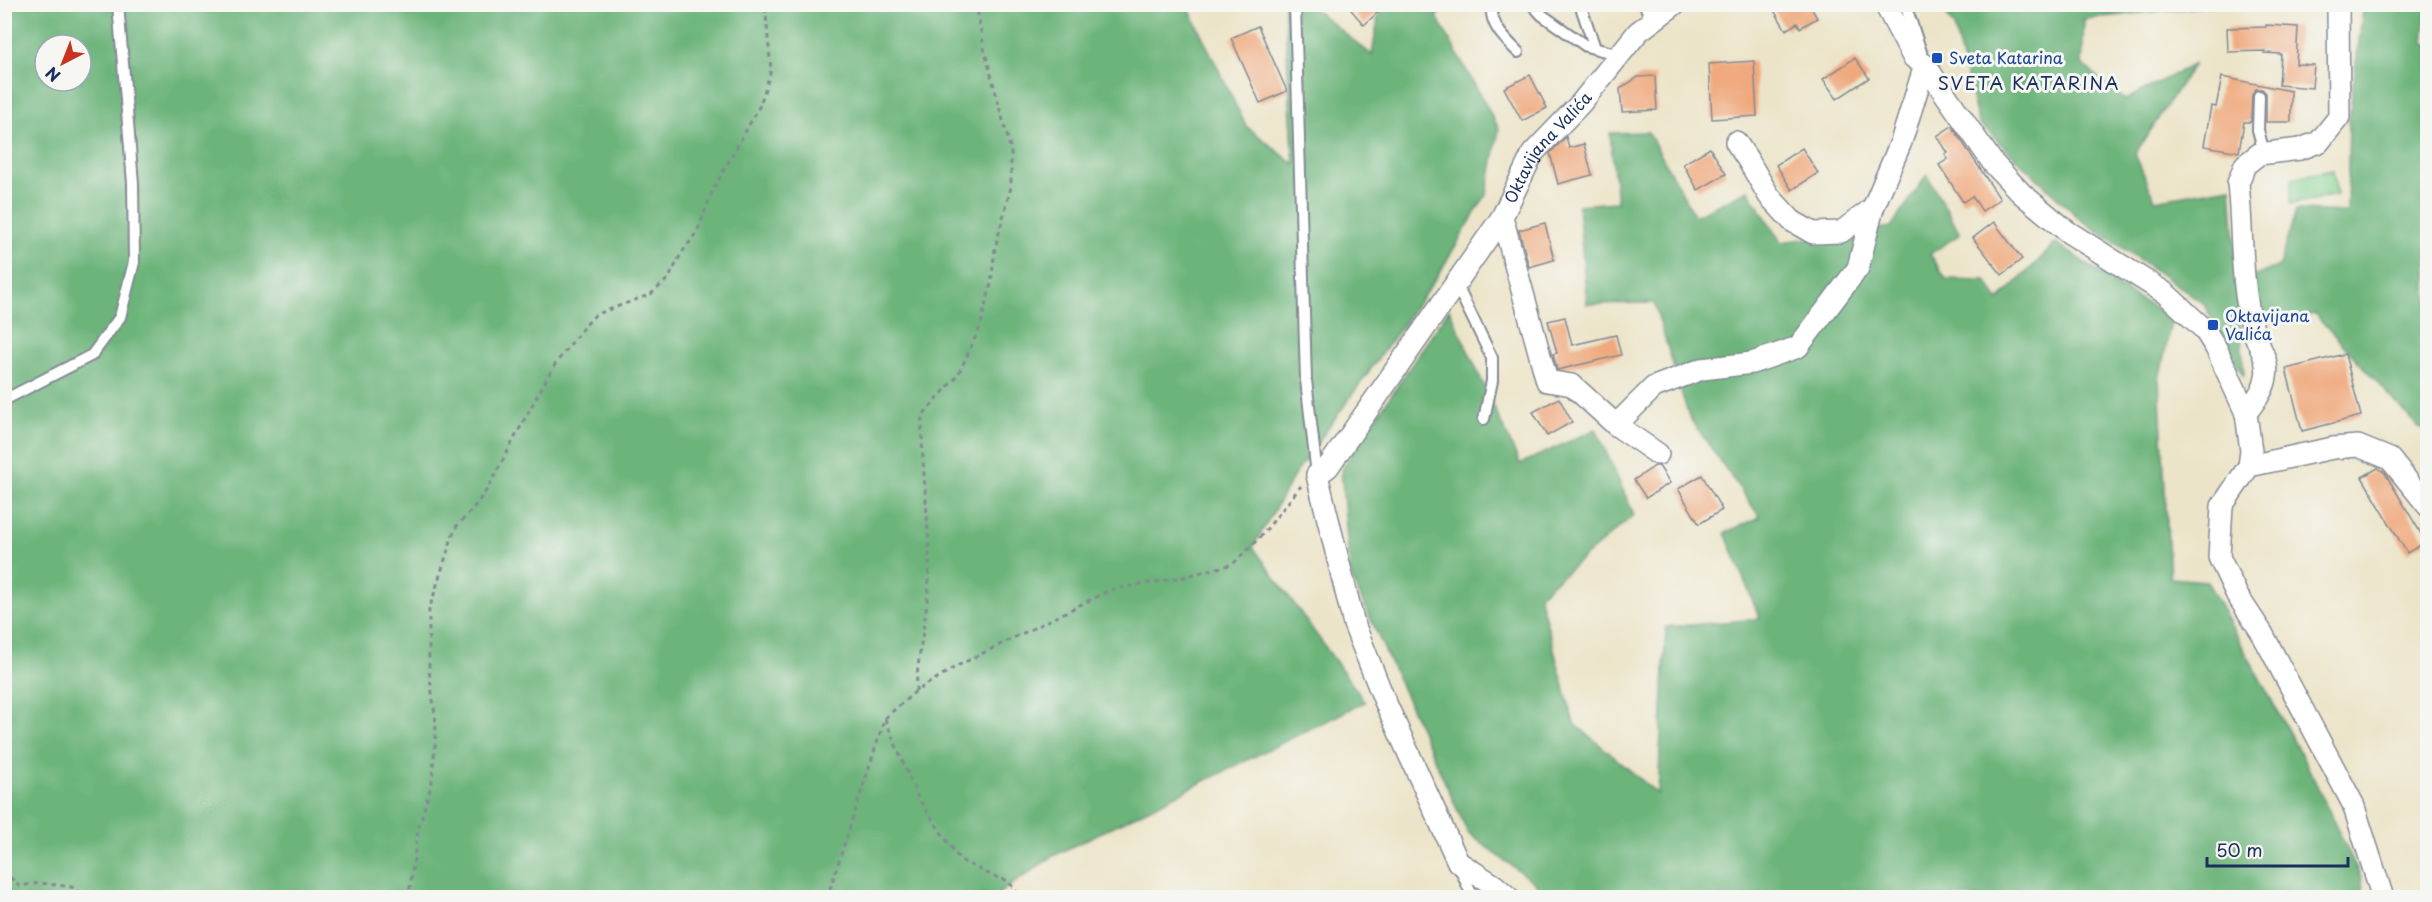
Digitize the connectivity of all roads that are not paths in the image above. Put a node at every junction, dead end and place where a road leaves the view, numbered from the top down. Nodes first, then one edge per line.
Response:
1 (118, 4) edge
2 (1295, 4) edge
3 (1492, 4) edge
4 (1532, 4) edge
5 (1580, 4) edge
6 (1675, 4) edge
7 (1885, 4) edge
8 (1905, 4) edge
9 (2338, 4) edge
10 (1648, 13) edge
11 (1595, 48) junction
12 (1518, 52) dead end
13 (1620, 55) junction
14 (1925, 65) junction
15 (2259, 96) dead end
16 (1736, 142) dead end
17 (2264, 153) junction
18 (1873, 208) junction
19 (1502, 217) junction
20 (1456, 284) junction
21 (4, 400) edge
22 (2246, 413) junction
23 (1484, 419) dead end
24 (1616, 425) junction
25 (1658, 454) dead end
26 (2249, 466) junction
27 (1317, 475) junction
28 (2427, 506) edge
29 (1458, 862) junction
30 (1473, 897) edge
31 (1509, 897) edge
32 (2383, 897) edge

1 - 21 lane
2 - 27 lane
3 - 12 lane
4 - 11 lane
5 - 11 lane
6 - 10 street, Oktavijana Valića
7 - 14 street
8 - 14 lane
9 - 17 street
10 - 13 street, Oktavijana Valića
11 - 13 lane
13 - 19 street, Oktavijana Valića
14 - 18 street
14 - 22 street
15 - 17 lane
16 - 18 street
17 - 22 street
18 - 24 street
19 - 20 street
19 - 24 street, Oktavijana Valića
20 - 23 lane
20 - 27 street
22 - 26 street
24 - 25 street, Oktavijana Valića
26 - 28 street
26 - 32 street
27 - 29 street
29 - 30 lane
29 - 31 street

